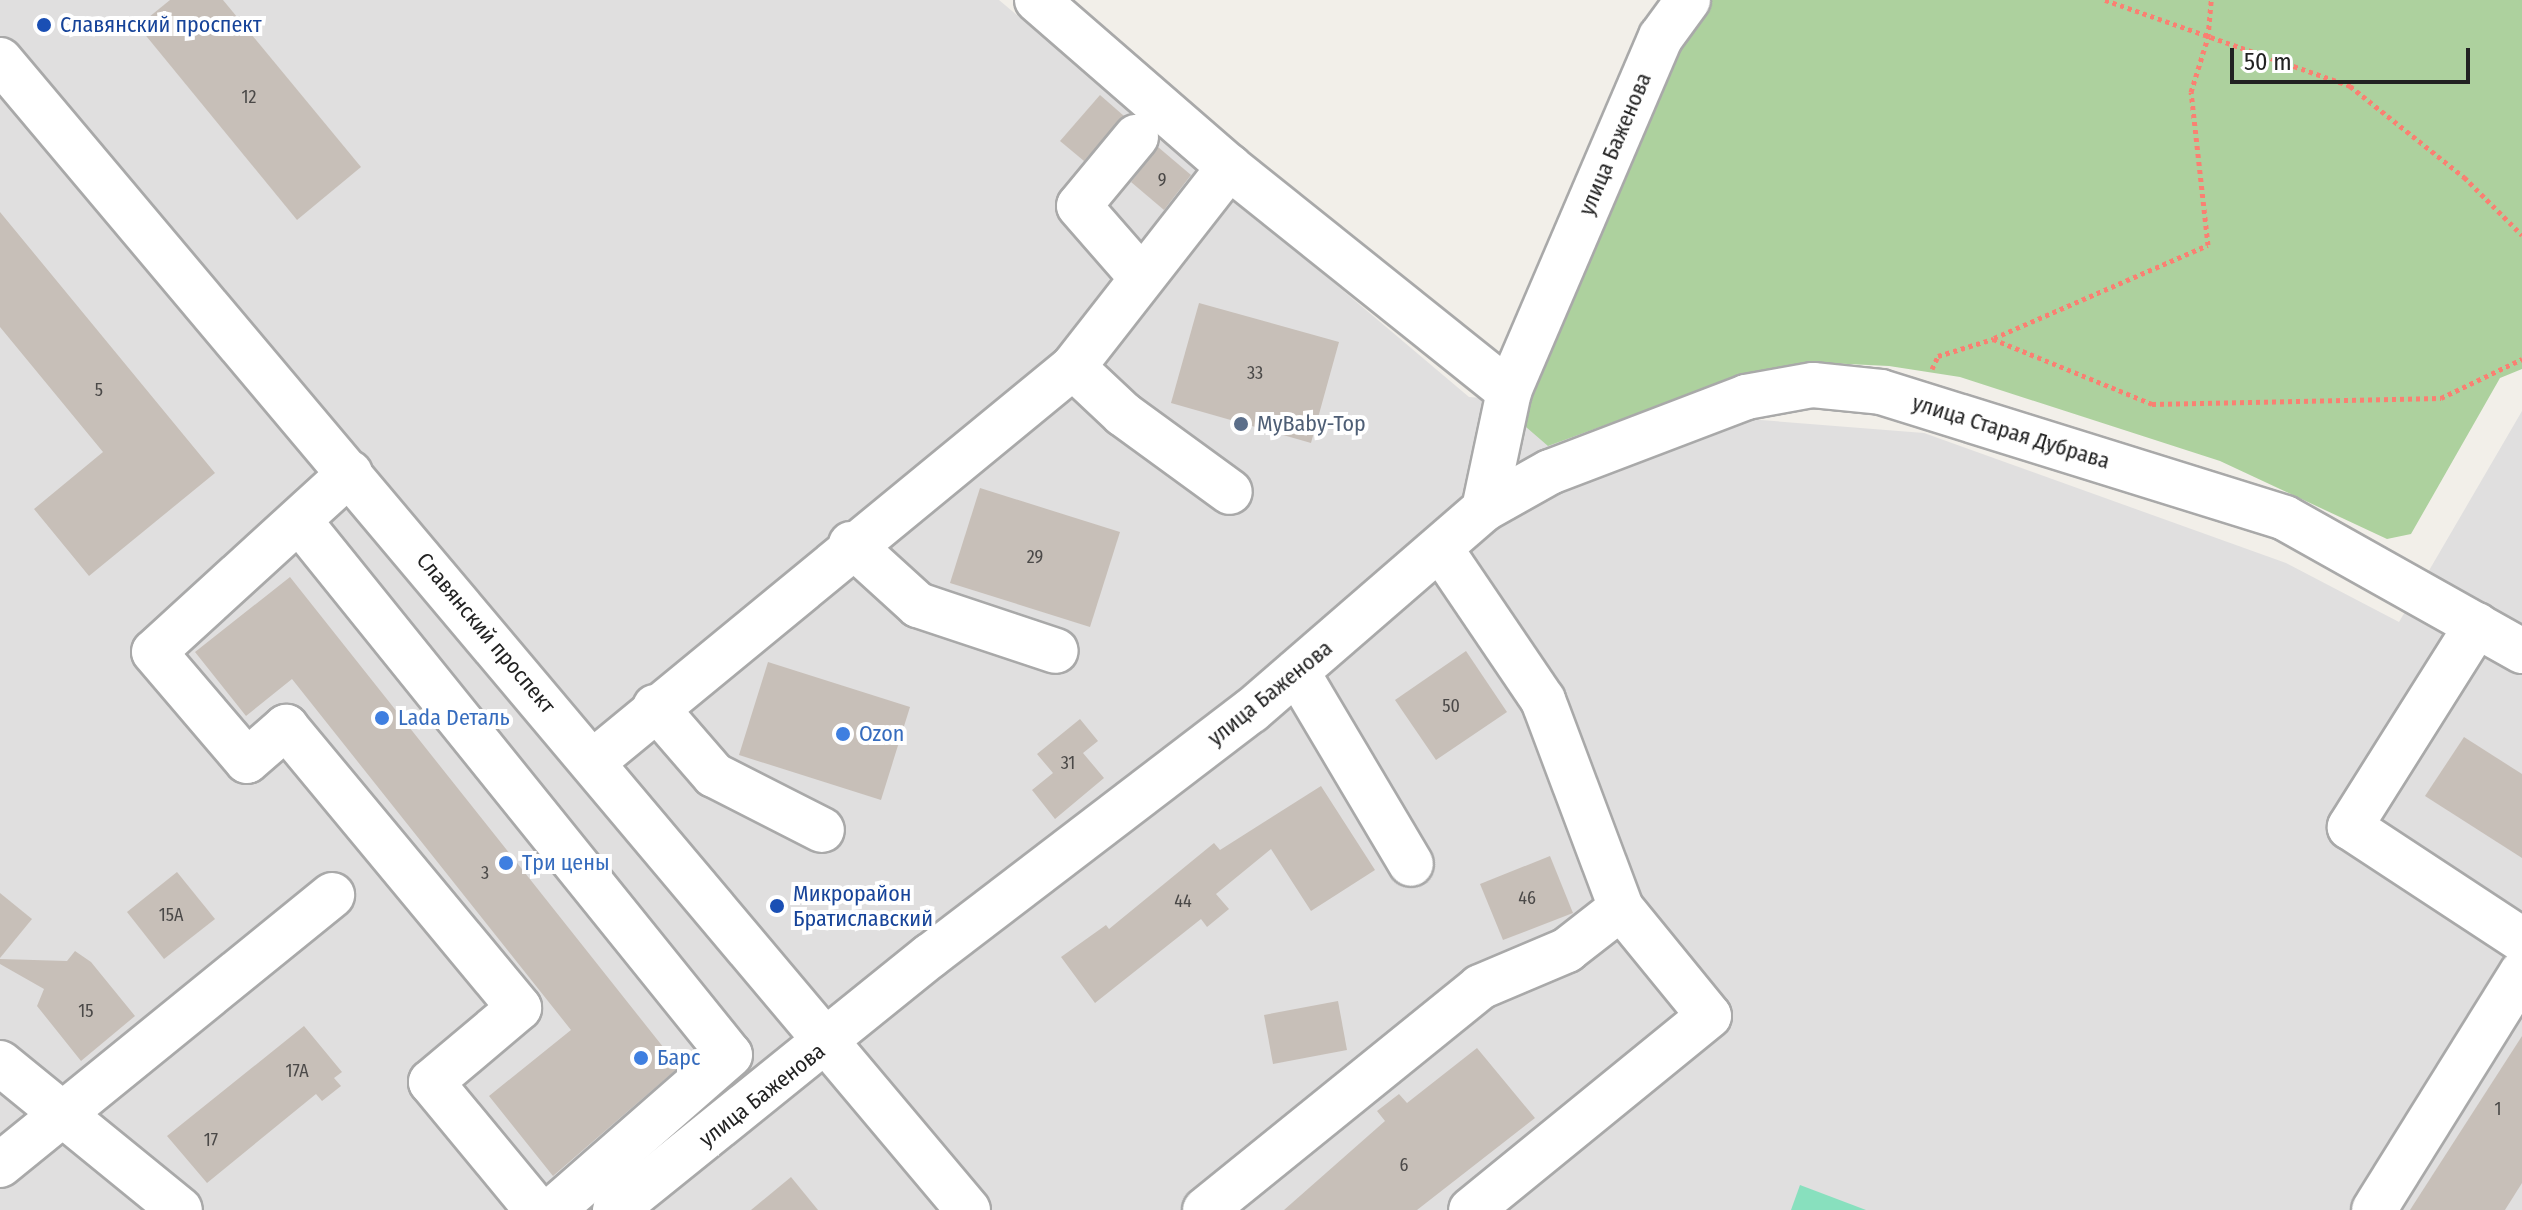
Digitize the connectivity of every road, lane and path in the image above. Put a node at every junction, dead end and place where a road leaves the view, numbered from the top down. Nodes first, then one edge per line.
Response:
1 (1037, 0) edge
2 (1688, 0) edge
3 (2105, 0) edge
4 (2211, 0) edge
5 (2208, 37) junction
6 (0, 60) edge
7 (1136, 137) dead end
8 (1229, 167) junction
9 (2522, 235) edge
10 (1141, 277) junction
11 (1993, 339) junction
12 (2522, 359) edge
13 (1073, 367) junction
14 (1509, 391) junction
15 (1918, 403) junction
16 (350, 473) junction
17 (1230, 492) dead end
18 (1484, 509) junction
19 (301, 523) junction
20 (851, 544) junction
21 (1442, 551) junction
22 (2477, 625) junction
23 (1056, 651) dead end
24 (2522, 651) edge
25 (1297, 672) junction
26 (655, 707) junction
27 (594, 761) junction
28 (822, 830) dead end
29 (1411, 864) dead end
30 (332, 895) dead end
31 (1621, 908) junction
32 (2522, 940) edge
33 (2522, 972) edge
34 (830, 1042) junction
35 (0, 1063) edge
36 (63, 1114) junction
37 (0, 1165) edge
38 (180, 1210) edge
39 (537, 1210) edge
40 (553, 1210) edge
41 (615, 1210) edge
42 (968, 1210) edge
43 (1205, 1210) edge
44 (1471, 1210) edge
45 (2374, 1210) edge

1 - 8 street
2 - 14 street, улица Баженова
3 - 5 path
4 - 5 path
5 - 9 path
5 - 11 path
6 - 16 street, Славянский проспект
7 - 10 street
8 - 10 street
8 - 14 street
10 - 13 street
11 - 12 path
11 - 15 path
13 - 17 street
13 - 20 street
14 - 18 street, улица Баженова
15 - 18 street, улица Старая Дубрава
15 - 22 street, улица Старая Дубрава
16 - 19 street
16 - 27 street, Славянский проспект
18 - 21 street, улица Баженова
19 - 39 street
19 - 40 street
20 - 23 street
20 - 26 street
21 - 25 street, улица Баженова
21 - 31 street
22 - 24 street, улица Старая Дубрава
22 - 32 street
25 - 29 street
25 - 34 street, улица Баженова
26 - 27 street
26 - 28 street
27 - 34 street, Славянский проспект
30 - 36 street
31 - 43 street
31 - 44 street
33 - 45 street
34 - 41 street, улица Баженова
34 - 42 street, Славянский проспект
35 - 36 street
36 - 37 street
36 - 38 street

